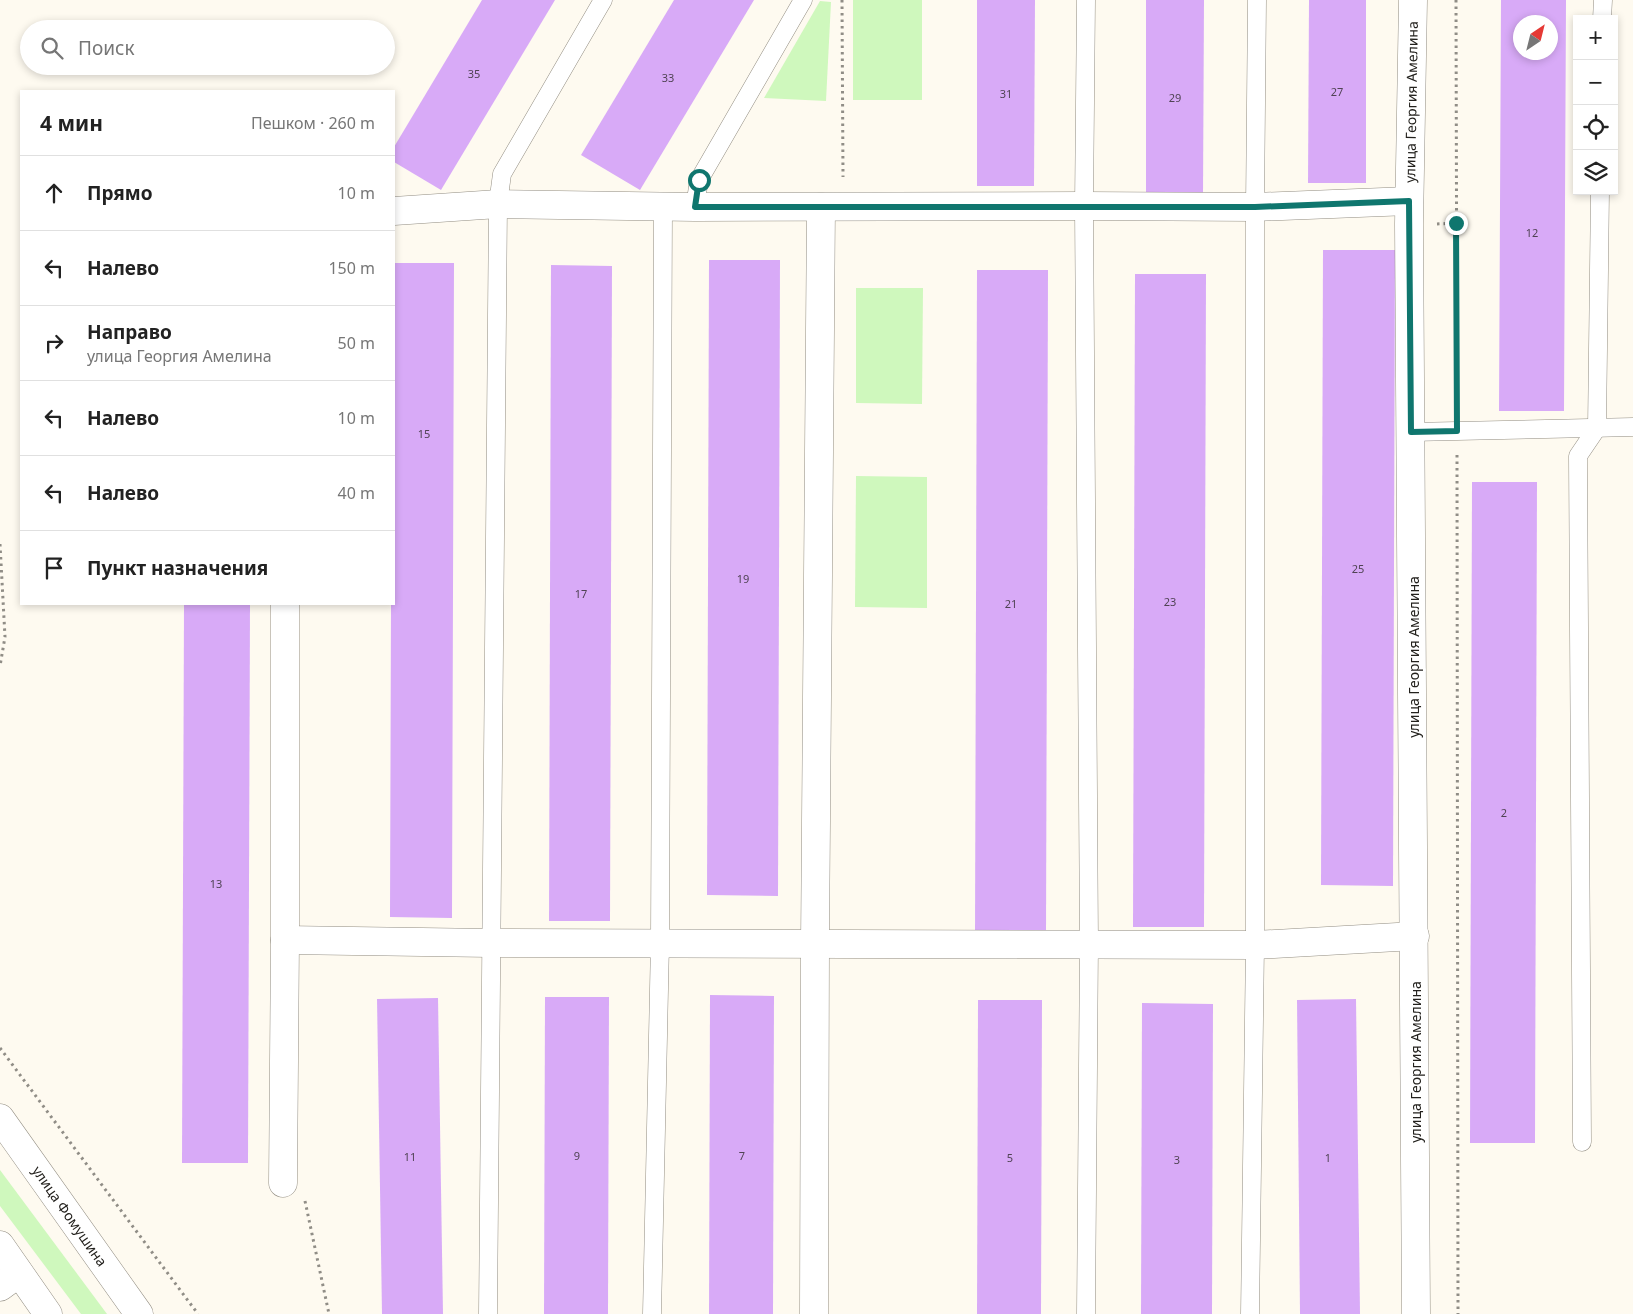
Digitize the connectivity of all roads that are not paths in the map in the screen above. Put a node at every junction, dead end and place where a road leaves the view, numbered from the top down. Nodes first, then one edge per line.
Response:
1 (603, 0) edge
2 (804, 0) edge
3 (1086, 0) edge
4 (1257, 0) edge
5 (1413, 0) edge
6 (1603, 0) edge
7 (1602, 15) edge
8 (1600, 195) edge
9 (1409, 201) junction
10 (498, 204) junction
11 (1084, 206) junction
12 (663, 207) junction
13 (695, 207) junction
14 (832, 207) junction
15 (1255, 207) junction
16 (395, 212) edge
17 (1633, 427) edge
18 (1597, 428) junction
19 (1411, 432) junction
20 (285, 605) edge
21 (1415, 936) junction
22 (285, 940) junction
23 (490, 943) junction
24 (660, 943) junction
25 (1089, 943) junction
26 (815, 944) junction
27 (1255, 945) junction
28 (0, 1118) edge
29 (1582, 1142) dead end
30 (283, 1178) road end
31 (0, 1245) edge
32 (10, 1280) edge
33 (48, 1314) edge
34 (139, 1314) edge
35 (488, 1314) edge
36 (652, 1314) edge
37 (814, 1314) edge
38 (1086, 1314) edge
39 (1250, 1314) edge
40 (1416, 1314) edge

1 - 10 lane
2 - 13 lane
3 - 11 lane
4 - 15 lane
5 - 9 street, улица Георгия Амелина
6 - 7 lane
8 - 18 lane
9 - 15 street
9 - 19 street, улица Георгия Амелина
10 - 12 street
10 - 16 street
10 - 23 lane
11 - 14 street
11 - 15 street
11 - 25 lane
12 - 13 street
12 - 24 lane
13 - 14 street
14 - 26 street
15 - 27 lane
17 - 18 lane
18 - 19 lane
18 - 29 lane
19 - 21 street, улица Георгия Амелина
20 - 22 street
21 - 27 street
21 - 40 street, улица Георгия Амелина
22 - 23 street
22 - 30 street
23 - 24 street
23 - 35 lane
24 - 26 street
24 - 36 lane
25 - 26 street
25 - 27 street
25 - 38 lane
26 - 37 street
27 - 39 lane
28 - 34 street, улица Фомушина
31 - 32 street
32 - 33 street

